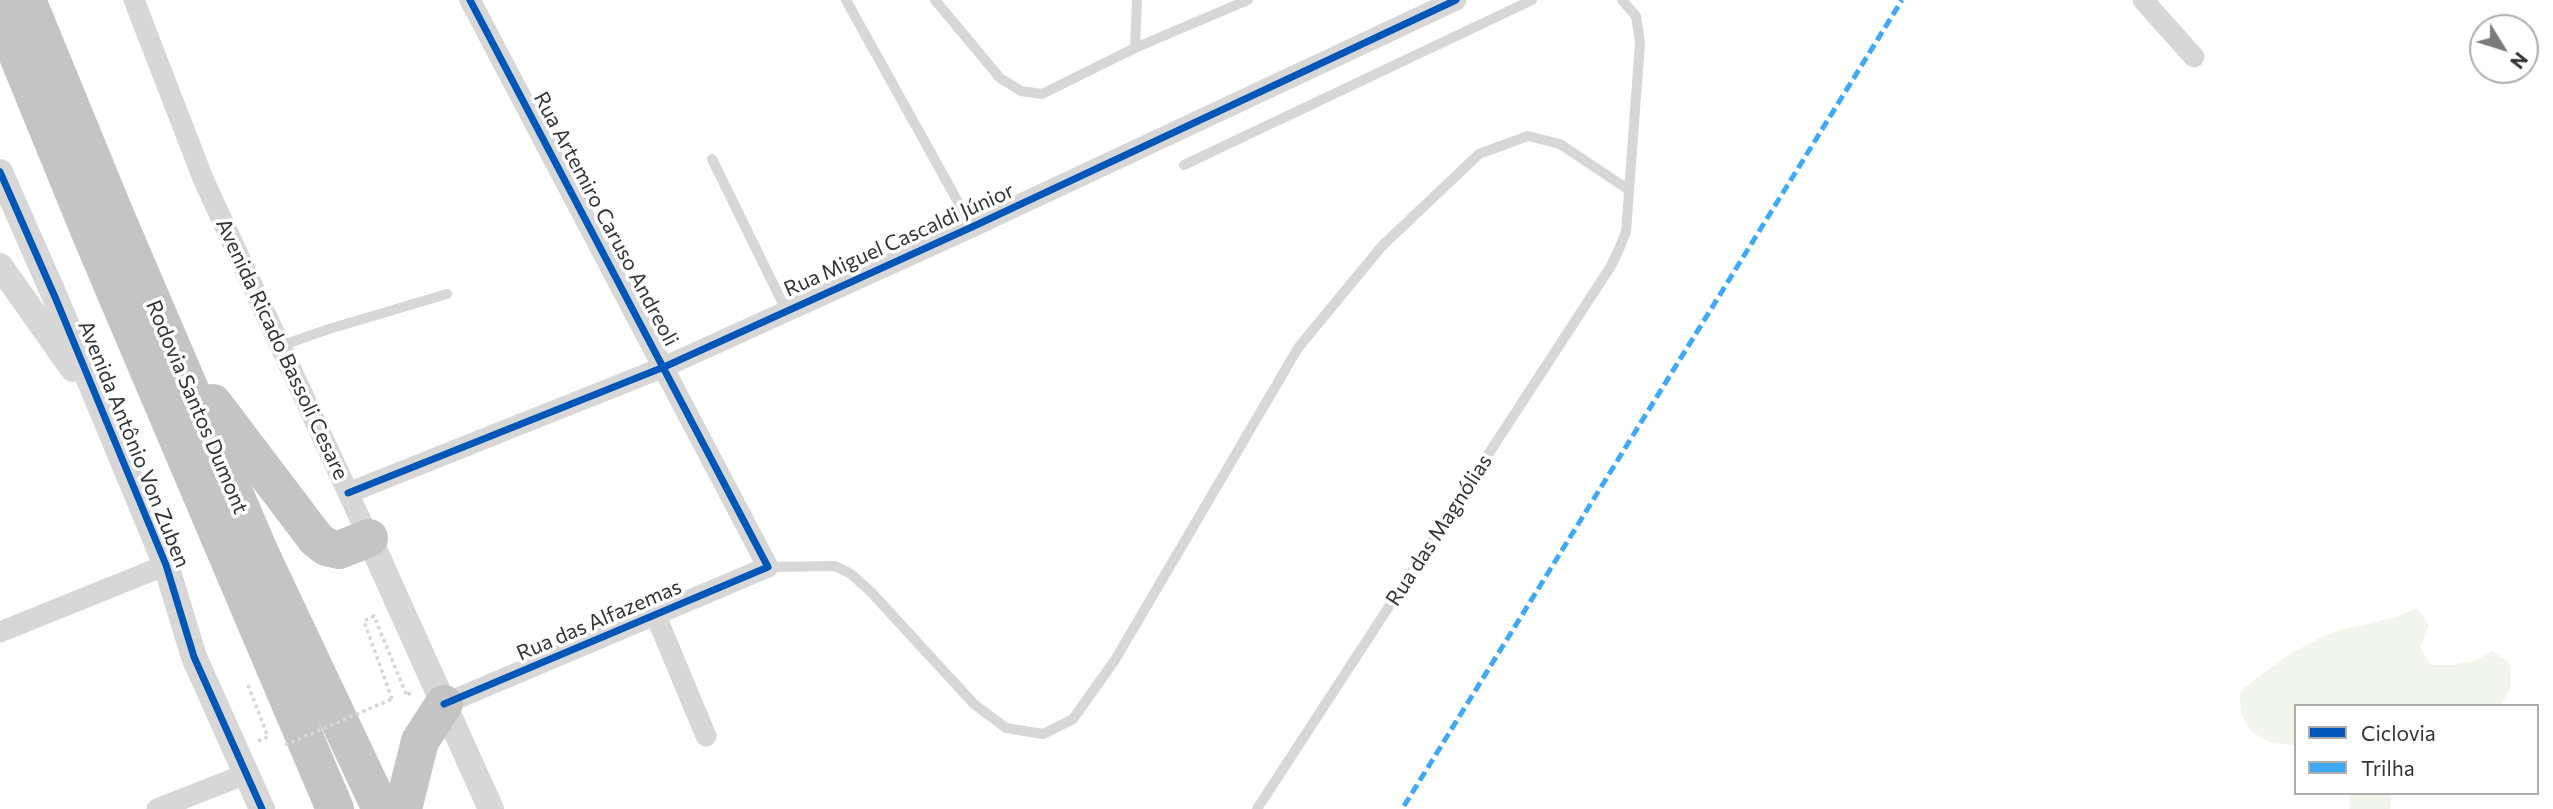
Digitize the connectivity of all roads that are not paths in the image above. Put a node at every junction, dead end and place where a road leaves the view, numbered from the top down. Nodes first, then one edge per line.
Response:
1 (27, 0) edge
2 (134, 0) edge
3 (470, 0) edge
4 (846, 0) edge
5 (936, 0) edge
6 (1138, 0) edge
7 (1248, 0) edge
8 (1456, 0) edge
9 (1532, 0) edge
10 (1622, 0) edge
11 (2143, 0) edge
12 (0, 12) edge
13 (1135, 48) junction
14 (2194, 57) dead end
15 (712, 159) dead end
16 (1184, 165) dead end
17 (3, 190) edge
18 (1629, 190) junction
19 (972, 227) junction
20 (0, 266) edge
21 (447, 294) dead end
22 (786, 310) junction
23 (280, 346) junction
24 (175, 355) junction
25 (664, 367) junction
26 (99, 405) junction
27 (348, 493) junction
28 (369, 538) junction
29 (166, 565) junction
30 (768, 567) junction
31 (656, 616) junction
32 (0, 632) edge
33 (437, 690) junction
34 (706, 736) dead end
35 (246, 774) junction
36 (157, 809) edge
37 (262, 809) edge
38 (335, 809) edge
39 (381, 809) edge
40 (403, 809) edge
41 (491, 809) edge
42 (1257, 809) edge

1 - 24 highway, Rodovia Santos Dumont
2 - 23 street, Avenida Ricado Bassoli Cesare
3 - 25 street, Rua Artemiro Caruso Andreoli
4 - 19 lane
5 - 13 lane
6 - 13 lane
7 - 13 lane
8 - 19 street, Rua Miguel Cascaldi Júnior
9 - 16 lane
10 - 18 lane, Rua das Magnólias
11 - 14 street
12 - 38 highway, Rodovia Santos Dumont
15 - 22 lane
17 - 26 street, Avenida Antônio Von Zuben
18 - 30 lane
18 - 42 lane, Rua das Magnólias
19 - 22 street, Rua Miguel Cascaldi Júnior
20 - 26 street
21 - 23 lane
22 - 25 street, Rua Miguel Cascaldi Júnior
23 - 27 street, Avenida Ricado Bassoli Cesare
24 - 28 highway
24 - 39 highway, Rodovia Santos Dumont
25 - 27 street, Rua Miguel Cascaldi Júnior
25 - 30 street, Rua Artemiro Caruso Andreoli
26 - 29 street, Avenida Antônio Von Zuben
27 - 28 street, Avenida Ricado Bassoli Cesare
28 - 33 street, Avenida Ricado Bassoli Cesare
29 - 32 street
29 - 35 street, Avenida Antônio Von Zuben
30 - 31 street, Rua das Alfazemas
31 - 33 street, Rua das Alfazemas
31 - 34 street
33 - 40 highway
33 - 41 street, Avenida Ricado Bassoli Cesare
35 - 36 street
35 - 37 street, Avenida Antônio Von Zuben

